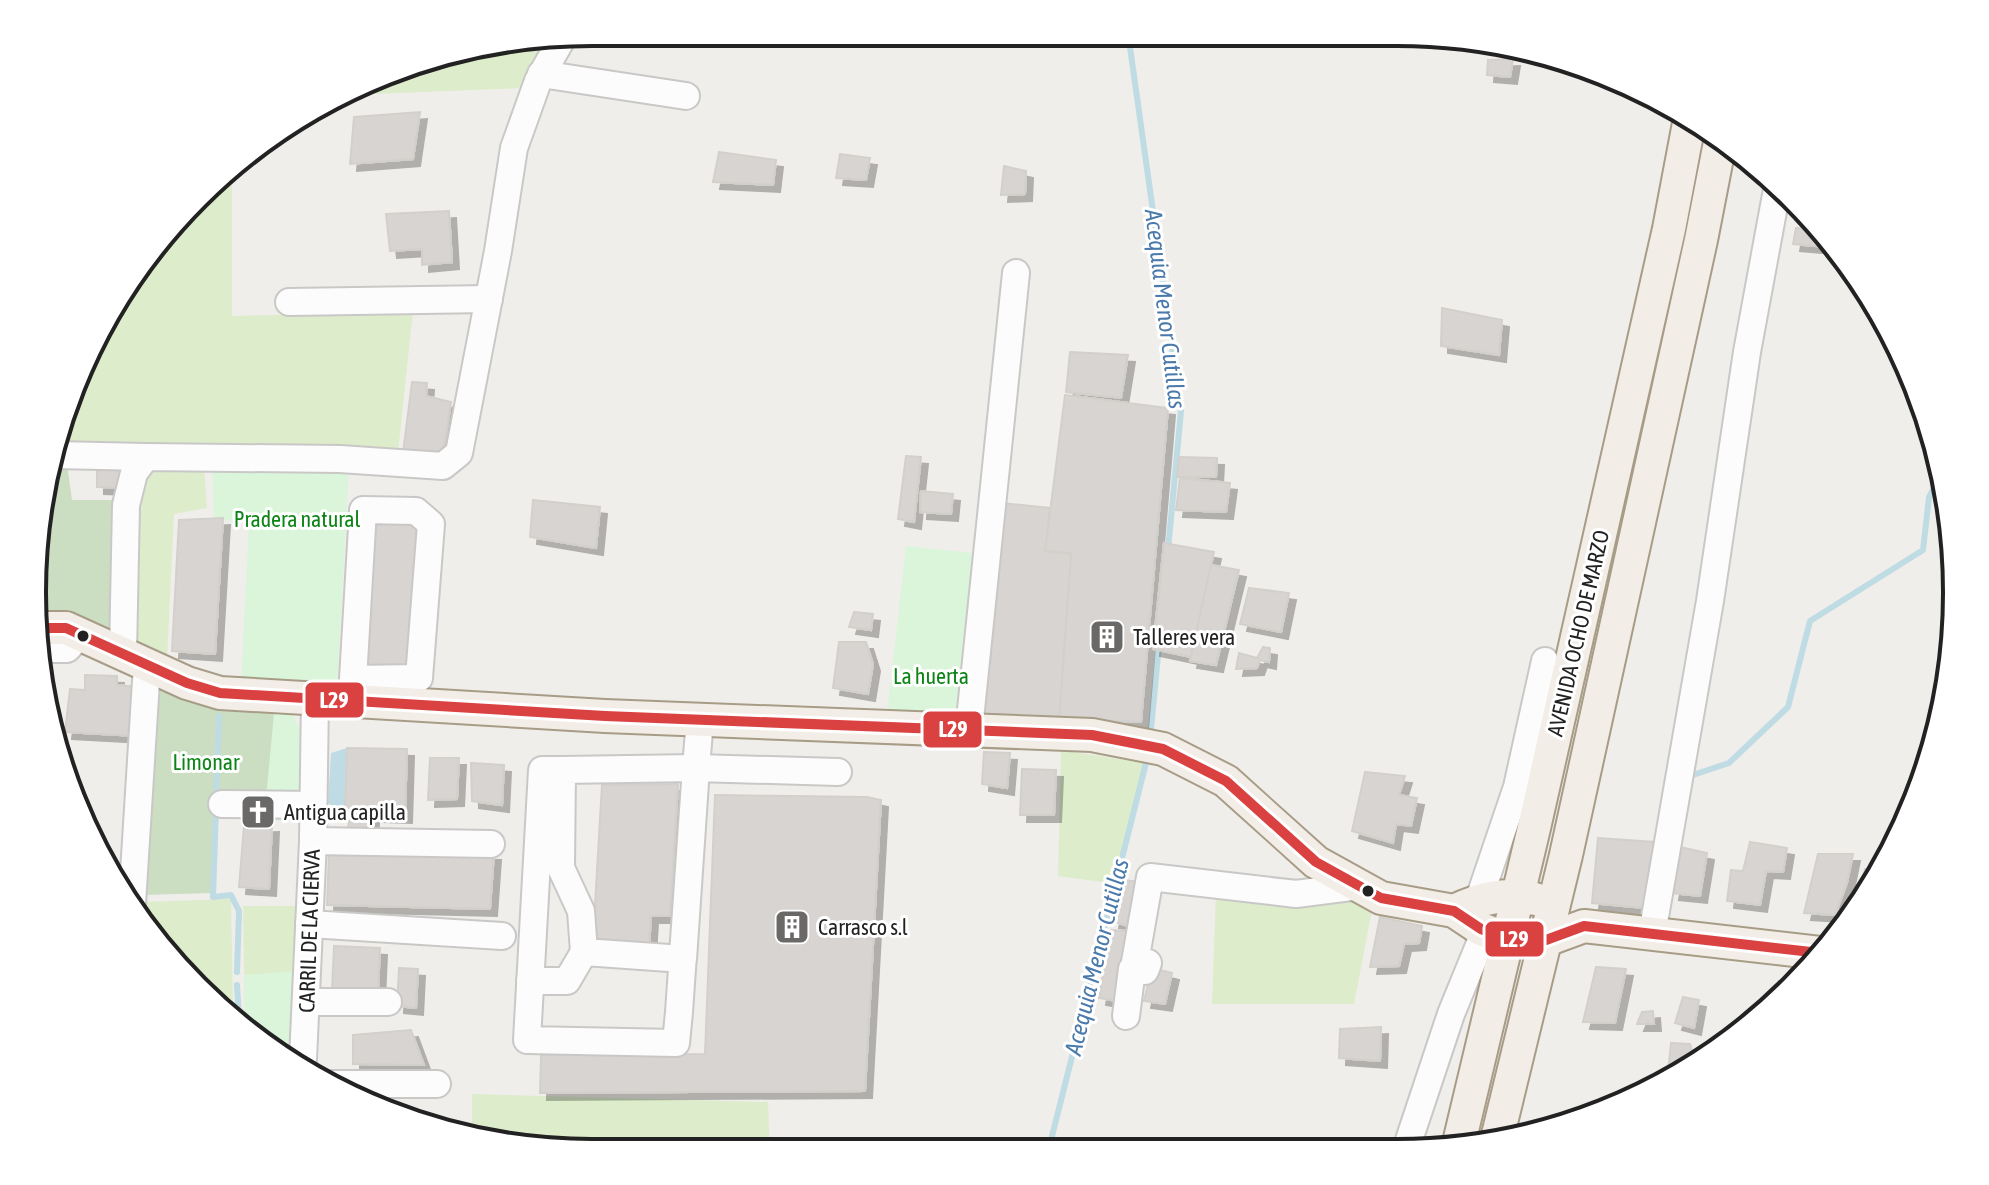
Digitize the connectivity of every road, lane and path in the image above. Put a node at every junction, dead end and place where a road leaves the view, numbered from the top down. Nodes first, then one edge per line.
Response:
1 (557, 47) edge
2 (541, 74) junction
3 (686, 96) dead end
4 (1688, 130) edge
5 (1718, 151) edge
6 (1775, 199) edge
7 (1016, 273) dead end
8 (489, 299) junction
9 (289, 302) dead end
10 (64, 455) edge
11 (146, 457) junction
12 (47, 628) edge
13 (81, 634) junction
14 (49, 649) edge
15 (135, 659) junction
16 (1545, 661) dead end
17 (353, 689) junction
18 (315, 698) junction
19 (700, 719) junction
20 (969, 729) junction
21 (696, 768) junction
22 (562, 770) junction
23 (838, 772) dead end
24 (222, 804) dead end
25 (313, 805) junction
26 (313, 841) junction
27 (491, 844) dead end
28 (1359, 886) junction
29 (132, 887) edge
30 (1517, 894) junction
31 (1555, 903) junction
32 (1466, 905) junction
33 (309, 924) junction
34 (1584, 926) junction
35 (1652, 934) junction
36 (1496, 935) junction
37 (502, 936) dead end
38 (1546, 940) junction
39 (584, 952) junction
40 (1808, 952) edge
41 (530, 981) junction
42 (307, 1002) junction
43 (388, 1002) dead end
44 (1126, 1016) dead end
45 (303, 1056) edge
46 (353, 1084) edge
47 (437, 1084) dead end
48 (1500, 1129) edge
49 (1460, 1135) edge
50 (1409, 1139) edge

1 - 2 street
2 - 3 street
2 - 8 street
4 - 30 main road, AVENIDA OCHO DE MARZO
5 - 31 main road, AVENIDA OCHO DE MARZO
6 - 35 street
7 - 20 street
8 - 9 street
8 - 11 street
10 - 11 street
11 - 15 street
12 - 13 main road
13 - 14 street
13 - 15 main road
15 - 18 main road
15 - 29 street
16 - 32 street
17 - 17 street
17 - 18 main road
17 - 19 main road
18 - 25 street, CARRIL DE LA CIERVA
19 - 20 main road
19 - 21 street
20 - 28 main road
21 - 22 street
21 - 23 street
21 - 39 street
21 - 41 street
22 - 39 street
22 - 41 street
24 - 25 street
25 - 26 street, CARRIL DE LA CIERVA
26 - 27 street
26 - 33 street, CARRIL DE LA CIERVA
28 - 32 main road
28 - 44 street
30 - 31 main road
30 - 32 main road
30 - 36 main road, AVENIDA OCHO DE MARZO
31 - 34 main road
31 - 38 main road, AVENIDA OCHO DE MARZO
32 - 36 main road
33 - 37 street
33 - 42 street, CARRIL DE LA CIERVA
34 - 35 main road
34 - 38 main road
35 - 40 main road
36 - 38 main road
36 - 49 main road, AVENIDA OCHO DE MARZO
36 - 50 street
38 - 48 main road, AVENIDA OCHO DE MARZO
39 - 41 street
42 - 43 street
42 - 45 street, CARRIL DE LA CIERVA
46 - 47 street

